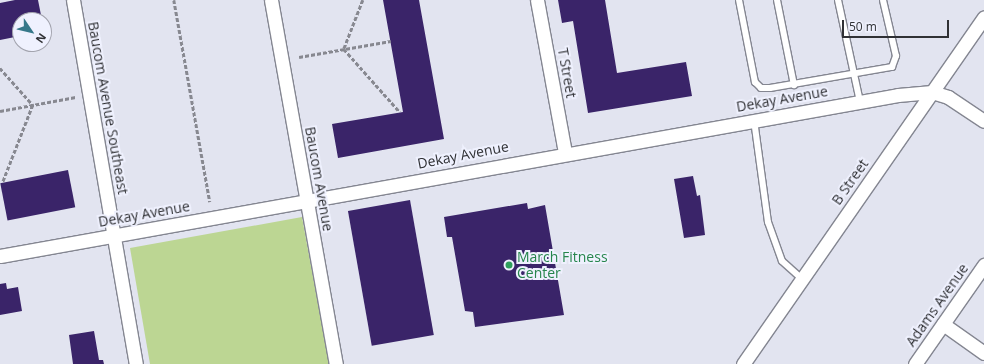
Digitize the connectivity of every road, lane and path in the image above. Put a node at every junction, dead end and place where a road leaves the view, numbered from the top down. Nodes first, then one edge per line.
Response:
1 (73, 0) edge
2 (174, 0) edge
3 (271, 0) edge
4 (363, 0) edge
5 (537, 0) edge
6 (739, 0) edge
7 (777, 0) edge
8 (838, 0) edge
9 (883, 0) edge
10 (984, 17) edge
11 (391, 41) dead end
12 (344, 49) junction
13 (299, 57) dead end
14 (0, 68) edge
15 (855, 75) junction
16 (794, 85) junction
17 (932, 92) junction
18 (77, 97) dead end
19 (860, 102) junction
20 (33, 105) junction
21 (0, 111) edge
22 (400, 112) dead end
23 (754, 120) junction
24 (984, 121) edge
25 (565, 153) junction
26 (3, 182) dead end
27 (307, 201) junction
28 (210, 202) dead end
29 (114, 236) junction
30 (0, 256) edge
31 (984, 265) edge
32 (802, 279) junction
33 (943, 324) junction
34 (984, 353) edge
35 (136, 364) edge
36 (336, 364) edge
37 (743, 364) edge
38 (915, 364) edge

1 - 29 street, Baucom Avenue Southeast
2 - 28 path
3 - 27 street, Baucom Avenue
4 - 12 path
5 - 25 street, T Street
6 - 16 lane
7 - 16 lane
8 - 15 lane
9 - 15 lane
10 - 17 street, B Street
11 - 12 path
12 - 13 path
12 - 22 path
14 - 20 path
15 - 16 lane
15 - 19 lane
17 - 19 street, Dekay Avenue
17 - 24 street
17 - 32 street, B Street
18 - 20 path
19 - 23 street, Dekay Avenue
20 - 21 path
20 - 26 path
23 - 25 street, Dekay Avenue
23 - 32 lane
25 - 27 street, Dekay Avenue
27 - 29 street, Dekay Avenue
27 - 36 street, Baucom Avenue
29 - 30 street, Dekay Avenue
29 - 35 street, Baucom Avenue Southeast
31 - 33 street, Adams Avenue
32 - 37 street, B Street
33 - 34 street
33 - 38 street, Adams Avenue

